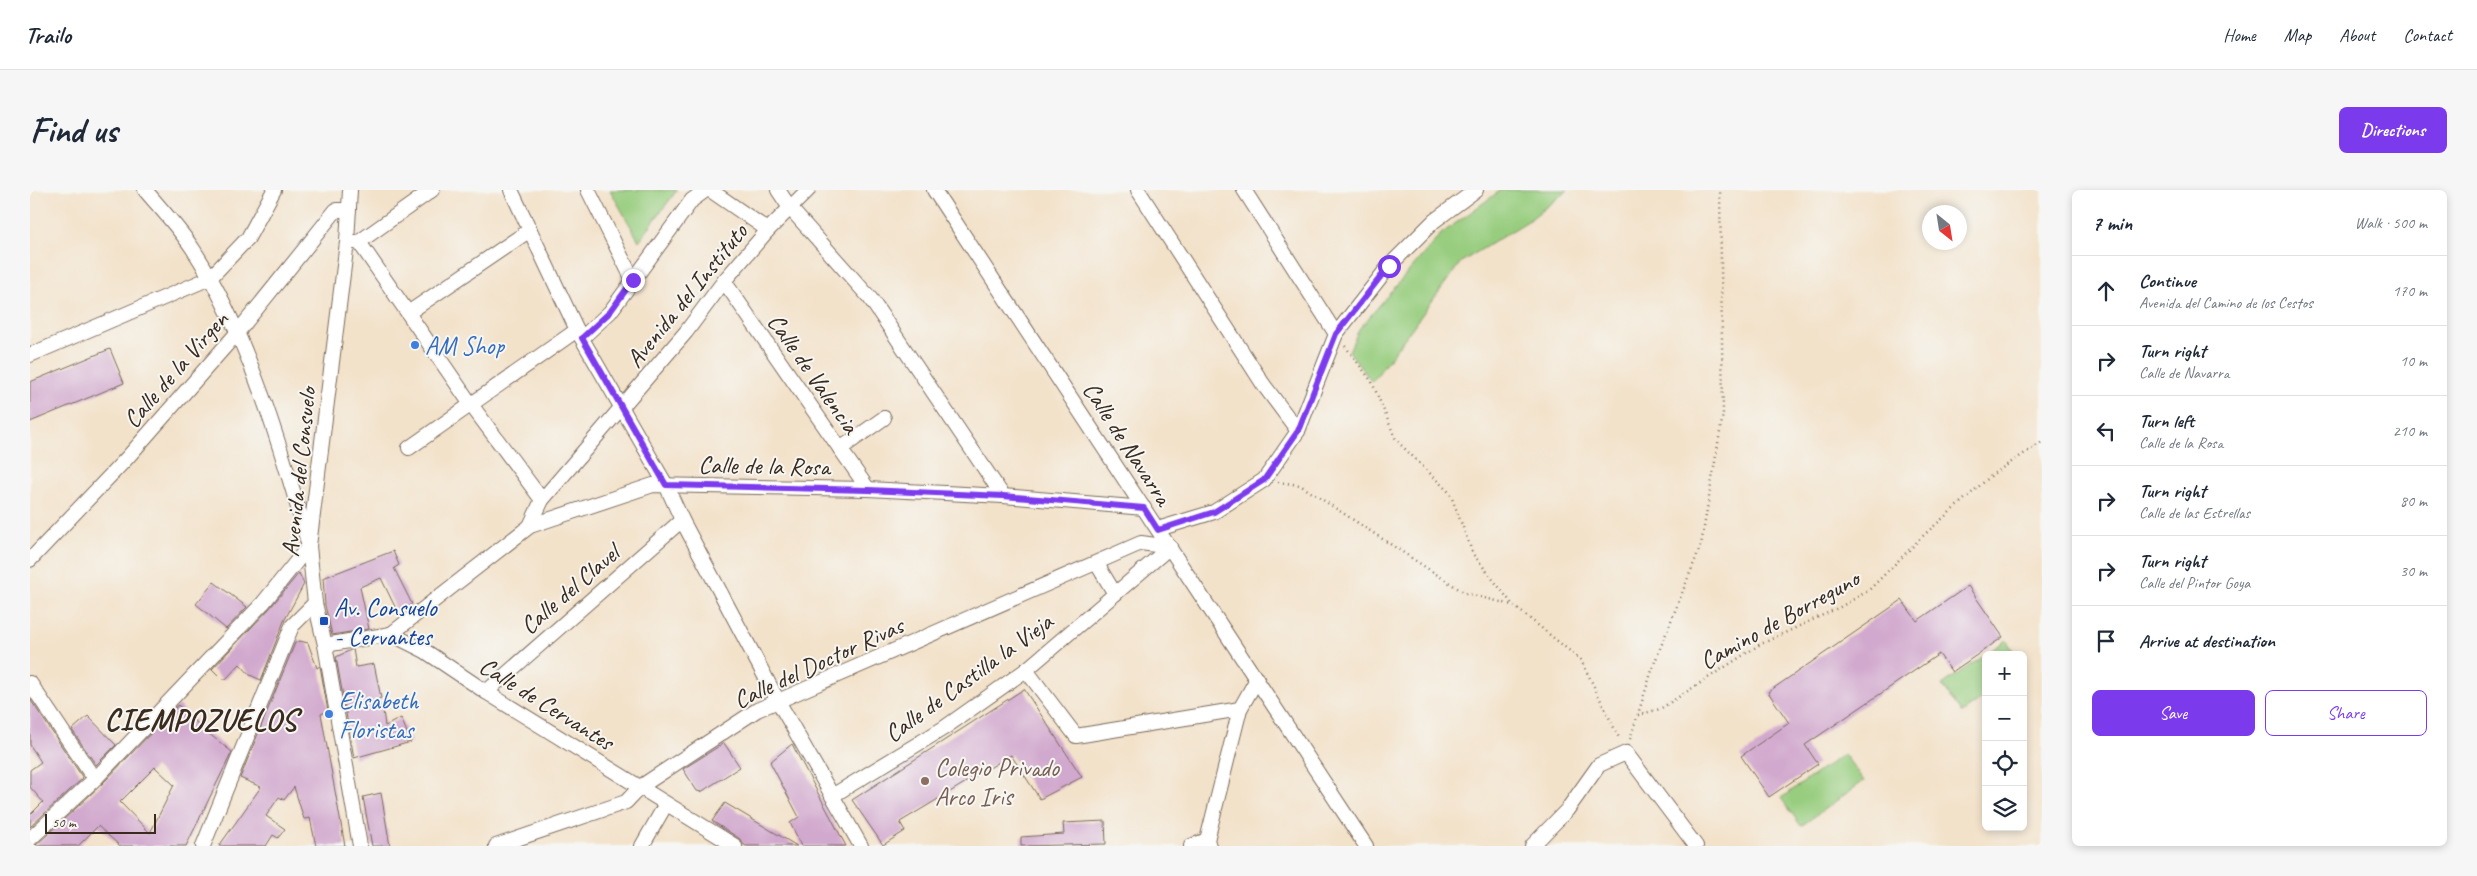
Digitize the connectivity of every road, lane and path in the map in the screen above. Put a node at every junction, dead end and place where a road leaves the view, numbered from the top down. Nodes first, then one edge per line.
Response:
1 (145, 190) edge
2 (274, 190) edge
3 (350, 190) edge
4 (432, 190) edge
5 (510, 190) edge
6 (588, 190) edge
7 (706, 190) edge
8 (710, 190) edge
9 (778, 190) edge
10 (808, 190) edge
11 (934, 190) edge
12 (1138, 190) edge
13 (1244, 190) edge
14 (1475, 190) edge
15 (1720, 190) edge
16 (790, 208) junction
17 (349, 210) junction
18 (530, 230) junction
19 (768, 230) junction
20 (353, 242) junction
21 (210, 278) junction
22 (633, 280) junction
23 (724, 281) junction
24 (408, 313) junction
25 (237, 333) junction
26 (580, 334) junction
27 (1336, 334) junction
28 (30, 354) edge
29 (472, 406) junction
30 (622, 407) junction
31 (884, 418) dead end
32 (1298, 431) junction
33 (2042, 442) edge
34 (409, 448) dead end
35 (840, 449) junction
36 (1264, 480) junction
37 (666, 485) junction
38 (868, 490) junction
39 (1003, 496) junction
40 (542, 500) junction
41 (1144, 508) junction
42 (682, 520) junction
43 (530, 526) junction
44 (1158, 530) junction
45 (309, 546) junction
46 (1170, 547) junction
47 (30, 560) edge
48 (1096, 564) junction
49 (1115, 594) junction
50 (315, 603) junction
51 (1513, 605) junction
52 (391, 634) junction
53 (325, 645) junction
54 (1026, 670) junction
55 (1257, 679) junction
56 (30, 683) edge
57 (486, 692) junction
58 (778, 701) junction
59 (1240, 709) junction
60 (1638, 715) junction
61 (1626, 753) junction
62 (97, 777) junction
63 (640, 788) junction
64 (832, 796) junction
65 (666, 804) junction
66 (30, 839) edge
67 (719, 842) edge
68 (1208, 843) edge
69 (202, 846) edge
70 (360, 846) edge
71 (496, 846) edge
72 (642, 846) edge
73 (735, 846) edge
74 (861, 846) edge
75 (1191, 846) edge
76 (1366, 846) edge
77 (1532, 846) edge
78 (1696, 846) edge

1 - 21 street
2 - 21 street
3 - 17 street, Avenida del Consuelo
4 - 20 street
5 - 18 street
6 - 22 street
7 - 22 street
8 - 19 street
9 - 16 street
10 - 16 street, Avenida del Instituto
11 - 41 street, Calle de Navarra
12 - 32 street
13 - 27 street
14 - 27 street
15 - 60 path
16 - 19 street, Avenida del Instituto
16 - 39 street
17 - 20 street, Avenida del Consuelo
17 - 25 street, Calle de la Virgen
18 - 24 street
18 - 26 street
19 - 23 street, Avenida del Instituto
20 - 24 street
20 - 45 street, Avenida del Consuelo
21 - 25 street
21 - 28 street
22 - 26 street
23 - 30 street, Avenida del Instituto
23 - 35 street, Calle de Valencia
24 - 29 street
25 - 45 street
25 - 47 street, Calle de la Virgen
26 - 29 street
26 - 30 street
27 - 32 street
27 - 51 path
29 - 34 street
29 - 40 street
30 - 37 street
30 - 40 street, Avenida del Instituto
31 - 35 street
32 - 36 street
33 - 60 path, Camino de Borreguno
35 - 38 street, Calle de Valencia
36 - 44 street
36 - 51 path
37 - 38 street, Calle de la Rosa
37 - 42 street
37 - 43 street, Calle de la Rosa
38 - 39 street, Calle de la Rosa
39 - 41 street, Calle de la Rosa
40 - 43 street, Avenida del Instituto
41 - 44 street, Calle de Navarra
42 - 57 street, Calle del Clavel
42 - 58 street
43 - 52 street
44 - 46 street, Calle de Navarra
45 - 50 street, Avenida del Consuelo
45 - 62 street
46 - 48 street, Calle del Doctor Rivas
46 - 49 street, Calle de Castilla la Vieja
46 - 55 street, Calle de Navarra
48 - 49 street
48 - 58 street, Calle del Doctor Rivas
49 - 54 street, Calle de Castilla la Vieja
50 - 53 street, Avenida del Consuelo
50 - 69 street
51 - 61 path
52 - 53 street
52 - 57 street, Calle de Cervantes
53 - 70 street, Avenida del Consuelo
54 - 59 street
54 - 64 street, Calle de Castilla la Vieja
55 - 59 street
55 - 76 street, Calle de Navarra
56 - 62 street
57 - 63 street, Calle de Cervantes
58 - 63 street, Calle del Doctor Rivas
58 - 64 street
59 - 68 street
60 - 61 path
61 - 77 street
61 - 78 street
62 - 66 street
63 - 65 street, Calle de Cervantes
63 - 71 street, Calle del Doctor Rivas
64 - 74 street
65 - 67 street, Calle de Cervantes
65 - 72 street
67 - 73 street, Calle de Cervantes
68 - 75 street

